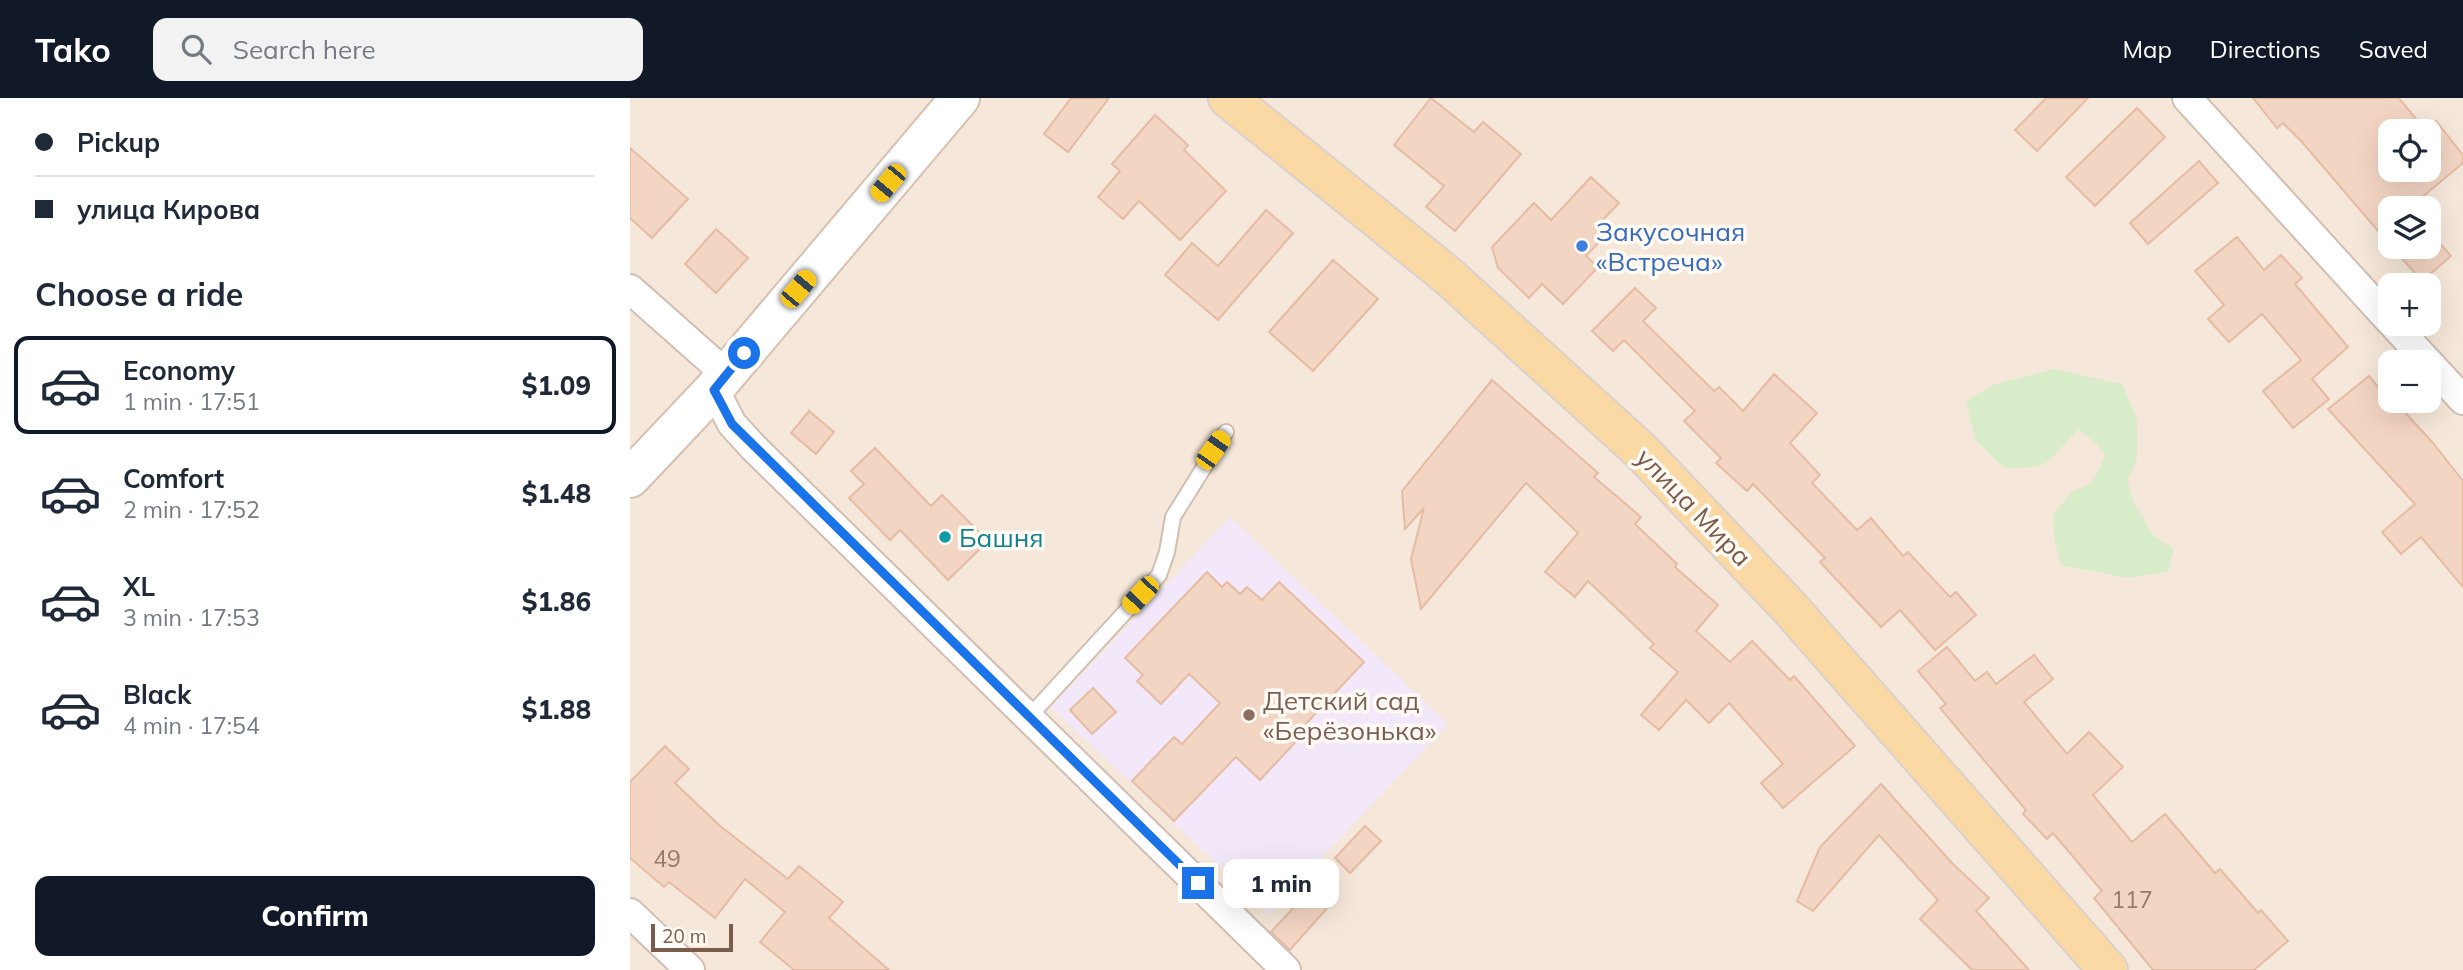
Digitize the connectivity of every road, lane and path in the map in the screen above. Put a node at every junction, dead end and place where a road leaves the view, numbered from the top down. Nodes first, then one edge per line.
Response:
1 (960, 98) edge
2 (1227, 98) edge
3 (2188, 98) edge
4 (630, 289) edge
5 (2378, 307) edge
6 (2405, 336) edge
7 (2417, 350) edge
8 (2441, 376) edge
9 (720, 382) junction
10 (2463, 400) edge
11 (1226, 432) dead end
12 (630, 478) edge
13 (1028, 718) junction
14 (630, 913) edge
15 (690, 970) edge
16 (1286, 970) edge
17 (2108, 970) edge

1 - 9 street
2 - 17 main road, улица Мира
3 - 5 street
4 - 9 street
6 - 7 street
8 - 10 street
9 - 12 street
9 - 13 street
11 - 13 lane
13 - 16 street
14 - 15 street

